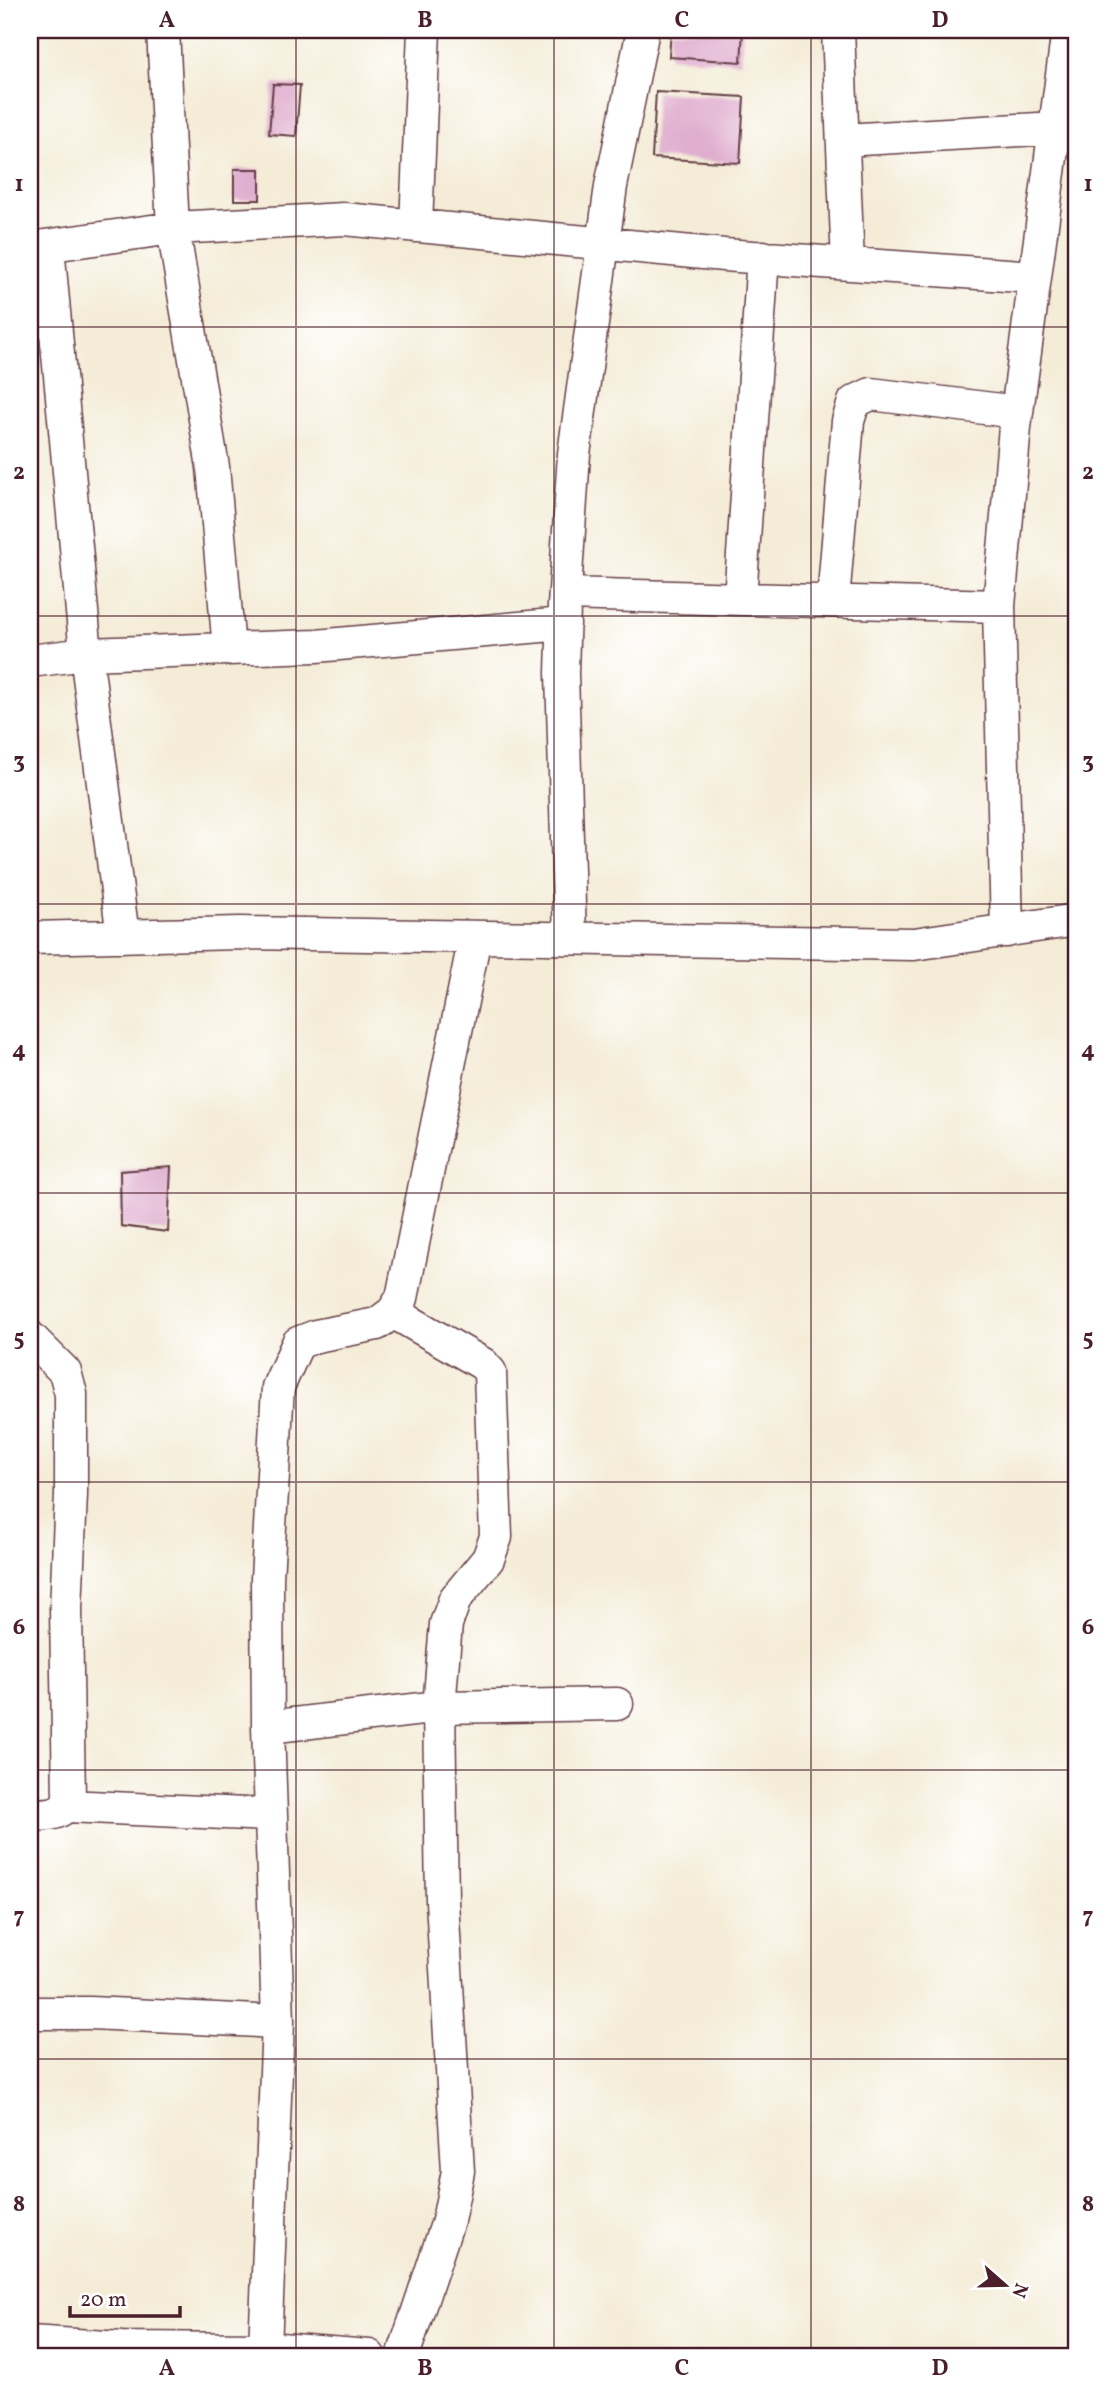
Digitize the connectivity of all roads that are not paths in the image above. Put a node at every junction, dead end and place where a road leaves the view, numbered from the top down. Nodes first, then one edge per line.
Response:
1 (163, 30) edge
2 (424, 30) edge
3 (643, 30) edge
4 (838, 30) edge
5 (1068, 30) edge
6 (1055, 128) junction
7 (843, 140) junction
8 (416, 226) junction
9 (173, 228) junction
10 (603, 244) junction
11 (39, 247) edge
12 (763, 257) junction
13 (848, 264) junction
14 (1035, 277) junction
15 (1017, 412) junction
16 (740, 599) junction
17 (833, 601) junction
18 (999, 606) junction
19 (564, 609) junction
20 (229, 649) junction
21 (86, 654) junction
22 (30, 661) edge
23 (1077, 920) edge
24 (1007, 931) junction
25 (123, 936) junction
26 (475, 937) junction
27 (30, 938) edge
28 (570, 938) junction
29 (393, 1312) junction
30 (30, 1337) edge
31 (617, 1704) dead end
32 (439, 1707) junction
33 (268, 1727) junction
34 (66, 1806) junction
35 (30, 1815) edge
36 (271, 1815) junction
37 (30, 2013) edge
38 (278, 2022) junction
39 (33, 2347) edge
40 (265, 2349) junction
41 (369, 2356) edge
42 (403, 2356) edge

1 - 9 street
2 - 8 street
3 - 10 street
4 - 7 street
5 - 6 street
6 - 7 street
6 - 14 street
7 - 13 street
8 - 9 street
8 - 10 street
9 - 11 street
9 - 20 street
10 - 12 street
10 - 19 street
11 - 21 street
12 - 13 street
12 - 16 street
13 - 14 street
14 - 15 street
15 - 17 street
15 - 18 street
16 - 17 street
16 - 19 street
17 - 18 street
18 - 24 street
19 - 20 street
19 - 28 street
20 - 21 street
21 - 22 street
21 - 25 street
23 - 24 street
24 - 28 street
25 - 26 street
25 - 27 street
26 - 28 street
26 - 29 street
29 - 32 street
29 - 33 street
30 - 34 street
31 - 32 street
32 - 33 street
32 - 42 street
33 - 36 street
34 - 35 street
34 - 36 street
36 - 38 street
37 - 38 street
38 - 40 street
39 - 40 street
40 - 41 street

